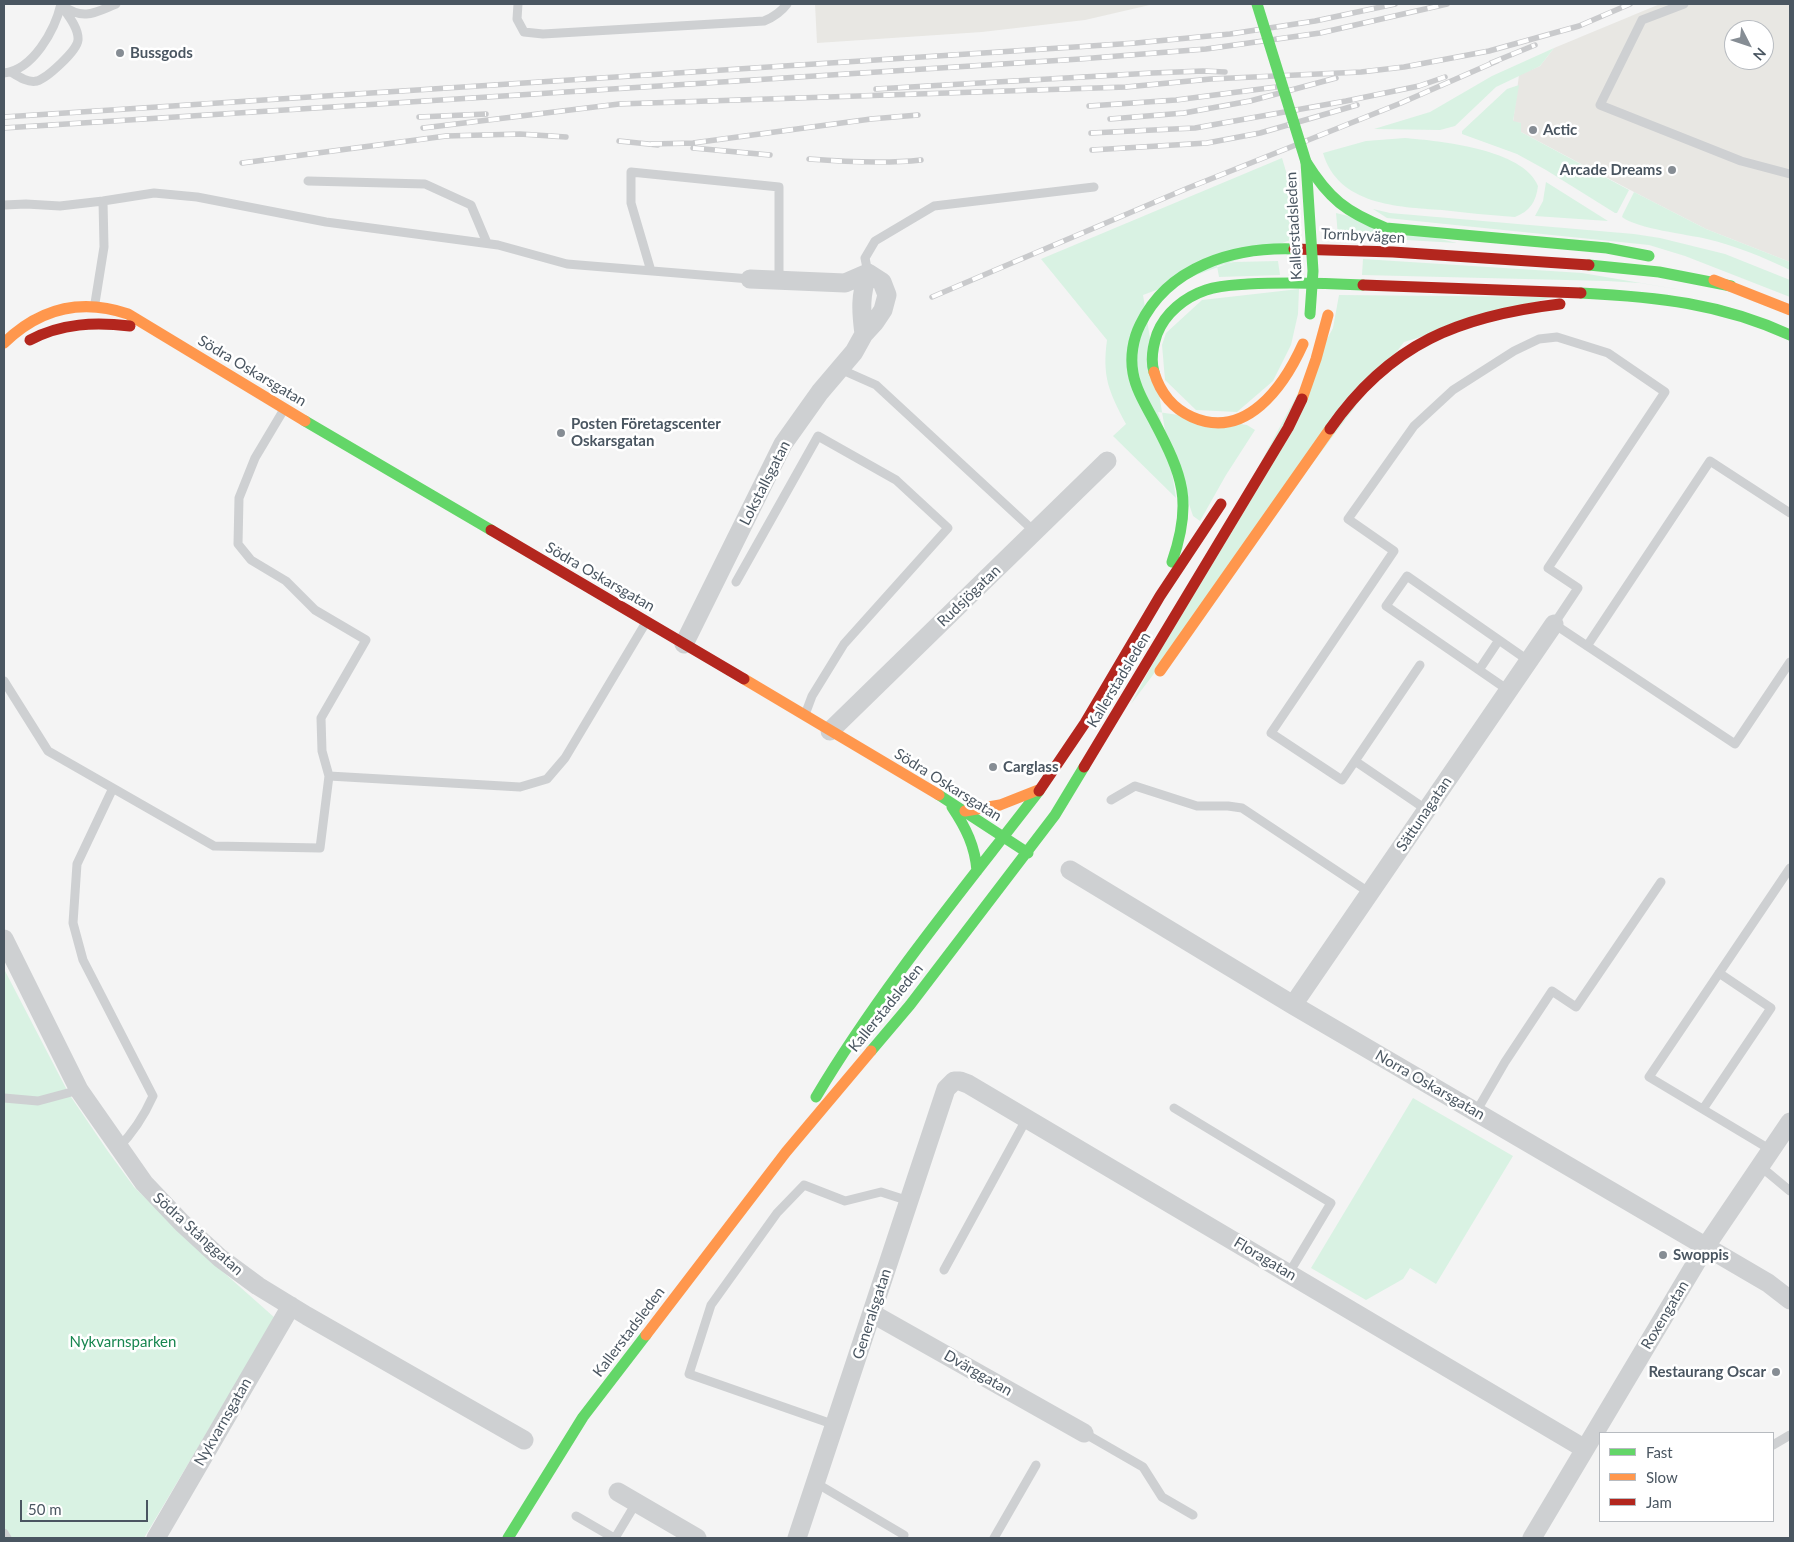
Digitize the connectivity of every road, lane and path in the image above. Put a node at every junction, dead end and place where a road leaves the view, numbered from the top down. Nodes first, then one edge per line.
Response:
1 (61, 4) edge
2 (116, 4) edge
3 (518, 4) edge
4 (787, 4) edge
5 (1257, 4) edge
6 (1684, 4) edge
7 (8, 73) edge
8 (1306, 162) junction
9 (1790, 174) edge
10 (308, 181) dead end
11 (1318, 183) junction
12 (1094, 188) dead end
13 (1322, 199) dead end
14 (103, 201) junction
15 (4, 205) edge
16 (1330, 240) dead end
17 (486, 243) junction
18 (651, 271) junction
19 (868, 273) junction
20 (750, 279) joint
21 (779, 280) junction
22 (1731, 286) junction
23 (1636, 296) junction
24 (94, 305) junction
25 (1790, 310) edge
26 (93, 324) junction
27 (155, 330) junction
28 (1790, 335) edge
29 (1303, 344) junction
30 (12, 348) edge
31 (840, 369) junction
32 (1289, 390) dead end
33 (285, 408) junction
34 (1108, 461) dead end
35 (1228, 494) dead end
36 (1790, 513) edge
37 (1035, 532) junction
38 (736, 582) dead end
39 (1154, 607) junction
40 (646, 622) junction
41 (1554, 624) junction
42 (1500, 640) junction
43 (684, 644) junction
44 (1587, 646) junction
45 (1529, 661) junction
46 (1790, 662) edge
47 (1420, 666) dead end
48 (1479, 670) junction
49 (4, 681) edge
50 (1151, 684) dead end
51 (1508, 690) junction
52 (805, 715) junction
53 (1123, 724) dead end
54 (830, 731) junction
55 (1355, 761) junction
56 (329, 776) junction
57 (113, 788) junction
58 (1041, 788) junction
59 (1111, 800) dead end
60 (949, 802) junction
61 (1427, 810) junction
62 (965, 811) junction
63 (1055, 816) junction
64 (1003, 837) junction
65 (1028, 853) junction
66 (1790, 868) edge
67 (1070, 870) dead end
68 (977, 871) junction
69 (1661, 882) dead end
70 (1370, 893) junction
71 (4, 939) edge
72 (1719, 973) junction
73 (1293, 1005) junction
74 (946, 1089) joint
75 (79, 1090) junction
76 (4, 1098) edge
77 (1174, 1108) dead end
78 (1703, 1110) junction
79 (1476, 1112) junction
80 (1027, 1118) junction
81 (1790, 1122) edge
82 (118, 1148) junction
83 (1771, 1150) junction
84 (786, 1152) junction
85 (1760, 1166) junction
86 (1790, 1192) edge
87 (909, 1201) junction
88 (1706, 1246) junction
89 (944, 1270) dead end
90 (1289, 1274) junction
91 (1790, 1300) edge
92 (291, 1306) junction
93 (873, 1314) junction
94 (835, 1425) junction
95 (1084, 1433) joint
96 (1790, 1434) edge
97 (524, 1440) dead end
98 (1774, 1444) edge
99 (1585, 1449) junction
100 (1036, 1465) dead end
101 (816, 1483) junction
102 (618, 1492) dead end
103 (636, 1503) junction
104 (576, 1516) dead end
105 (1193, 1516) dead end
106 (4, 1532) edge
107 (7, 1538) edge
108 (156, 1538) edge
109 (508, 1538) edge
110 (614, 1538) edge
111 (697, 1538) edge
112 (797, 1538) edge
113 (903, 1538) edge
114 (994, 1538) edge
115 (1532, 1538) edge

1 - 2 lane
1 - 7 lane
1 - 7 lane
3 - 4 lane
5 - 8 main road, Kallerstadsleden, bridge
6 - 9 lane
8 - 11 main road, Kallerstadsleden
8 - 29 main road, Kallerstadsleden, bridge
10 - 17 lane
11 - 13 main road, Kallerstadsleden
11 - 22 main road, Tornbyvägen
12 - 19 lane
14 - 15 lane
14 - 17 lane
14 - 24 lane
16 - 63 main road, Kallerstadsleden
17 - 18 lane
18 - 20 lane
18 - 21 lane
19 - 21 street
19 - 31 street, Lokstallsgatan
20 - 21 street
22 - 25 main road, Tornbyvägen
22 - 39 main road, Tornbyvägen
23 - 28 main road
23 - 29 main road
23 - 50 main road
24 - 26 lane
24 - 27 main road, Södra Oskarsgatan
24 - 30 main road, Södra Oskarsgatan
26 - 27 main road, Södra Oskarsgatan
26 - 30 main road, Södra Oskarsgatan
27 - 33 main road, Södra Oskarsgatan
29 - 32 main road, Kallerstadsleden
31 - 37 lane
31 - 43 street, Lokstallsgatan
33 - 40 main road, Södra Oskarsgatan
33 - 56 lane
34 - 37 street, Rudsjögatan
35 - 39 main road, Kallerstadsleden
36 - 44 lane
37 - 54 street, Rudsjögatan
38 - 52 lane
39 - 58 main road, Kallerstadsleden
40 - 43 main road, Södra Oskarsgatan
40 - 56 lane
41 - 44 lane
41 - 45 street, Sättunagatan
41 - 55 lane
42 - 45 lane
42 - 48 lane
42 - 48 lane
43 - 52 main road, Södra Oskarsgatan
44 - 46 lane
45 - 51 street, Sättunagatan
47 - 55 lane
48 - 51 lane
49 - 57 lane
51 - 61 street, Sättunagatan
52 - 54 main road, Södra Oskarsgatan
53 - 63 main road
54 - 60 main road, Södra Oskarsgatan
55 - 61 lane
56 - 57 lane
57 - 82 lane
58 - 62 main road
58 - 64 main road, Kallerstadsleden
59 - 70 lane
60 - 62 main road, Södra Oskarsgatan
60 - 68 main road
61 - 70 street, Sättunagatan
62 - 64 main road, Södra Oskarsgatan
63 - 65 main road, Kallerstadsleden
64 - 65 main road, Södra Oskarsgatan
64 - 68 main road, Kallerstadsleden
65 - 84 main road, Kallerstadsleden
66 - 72 lane
67 - 73 street, Norra Oskarsgatan
68 - 84 main road, Kallerstadsleden
69 - 79 lane
70 - 73 street, Sättunagatan
71 - 75 street, Södra Stånggatan
72 - 78 lane
72 - 78 lane
73 - 79 street, Norra Oskarsgatan
74 - 80 street, Floragatan
74 - 87 street, Generalsgatan
75 - 76 lane
75 - 82 street, Södra Stånggatan
77 - 90 lane
78 - 83 lane
79 - 88 street, Norra Oskarsgatan
80 - 89 lane
80 - 90 street, Floragatan
81 - 83 street, Roxengatan
82 - 92 street, Södra Stånggatan
83 - 85 street, Roxengatan
84 - 109 main road, Kallerstadsleden
85 - 86 lane
85 - 88 street, Roxengatan
87 - 93 street, Generalsgatan
87 - 94 lane
88 - 91 street, Norra Oskarsgatan
88 - 99 street, Roxengatan
90 - 99 street, Floragatan
92 - 97 street, Södra Stånggatan
92 - 108 street, Nykvarnsgatan
93 - 94 street, Generalsgatan
93 - 95 street, Dvärggatan
94 - 101 street, Generalsgatan
95 - 105 lane
96 - 98 lane
99 - 115 street, Roxengatan
100 - 114 lane
101 - 112 street, Generalsgatan
101 - 113 lane
102 - 103 street
103 - 110 lane
103 - 111 street
104 - 110 lane
106 - 107 lane

